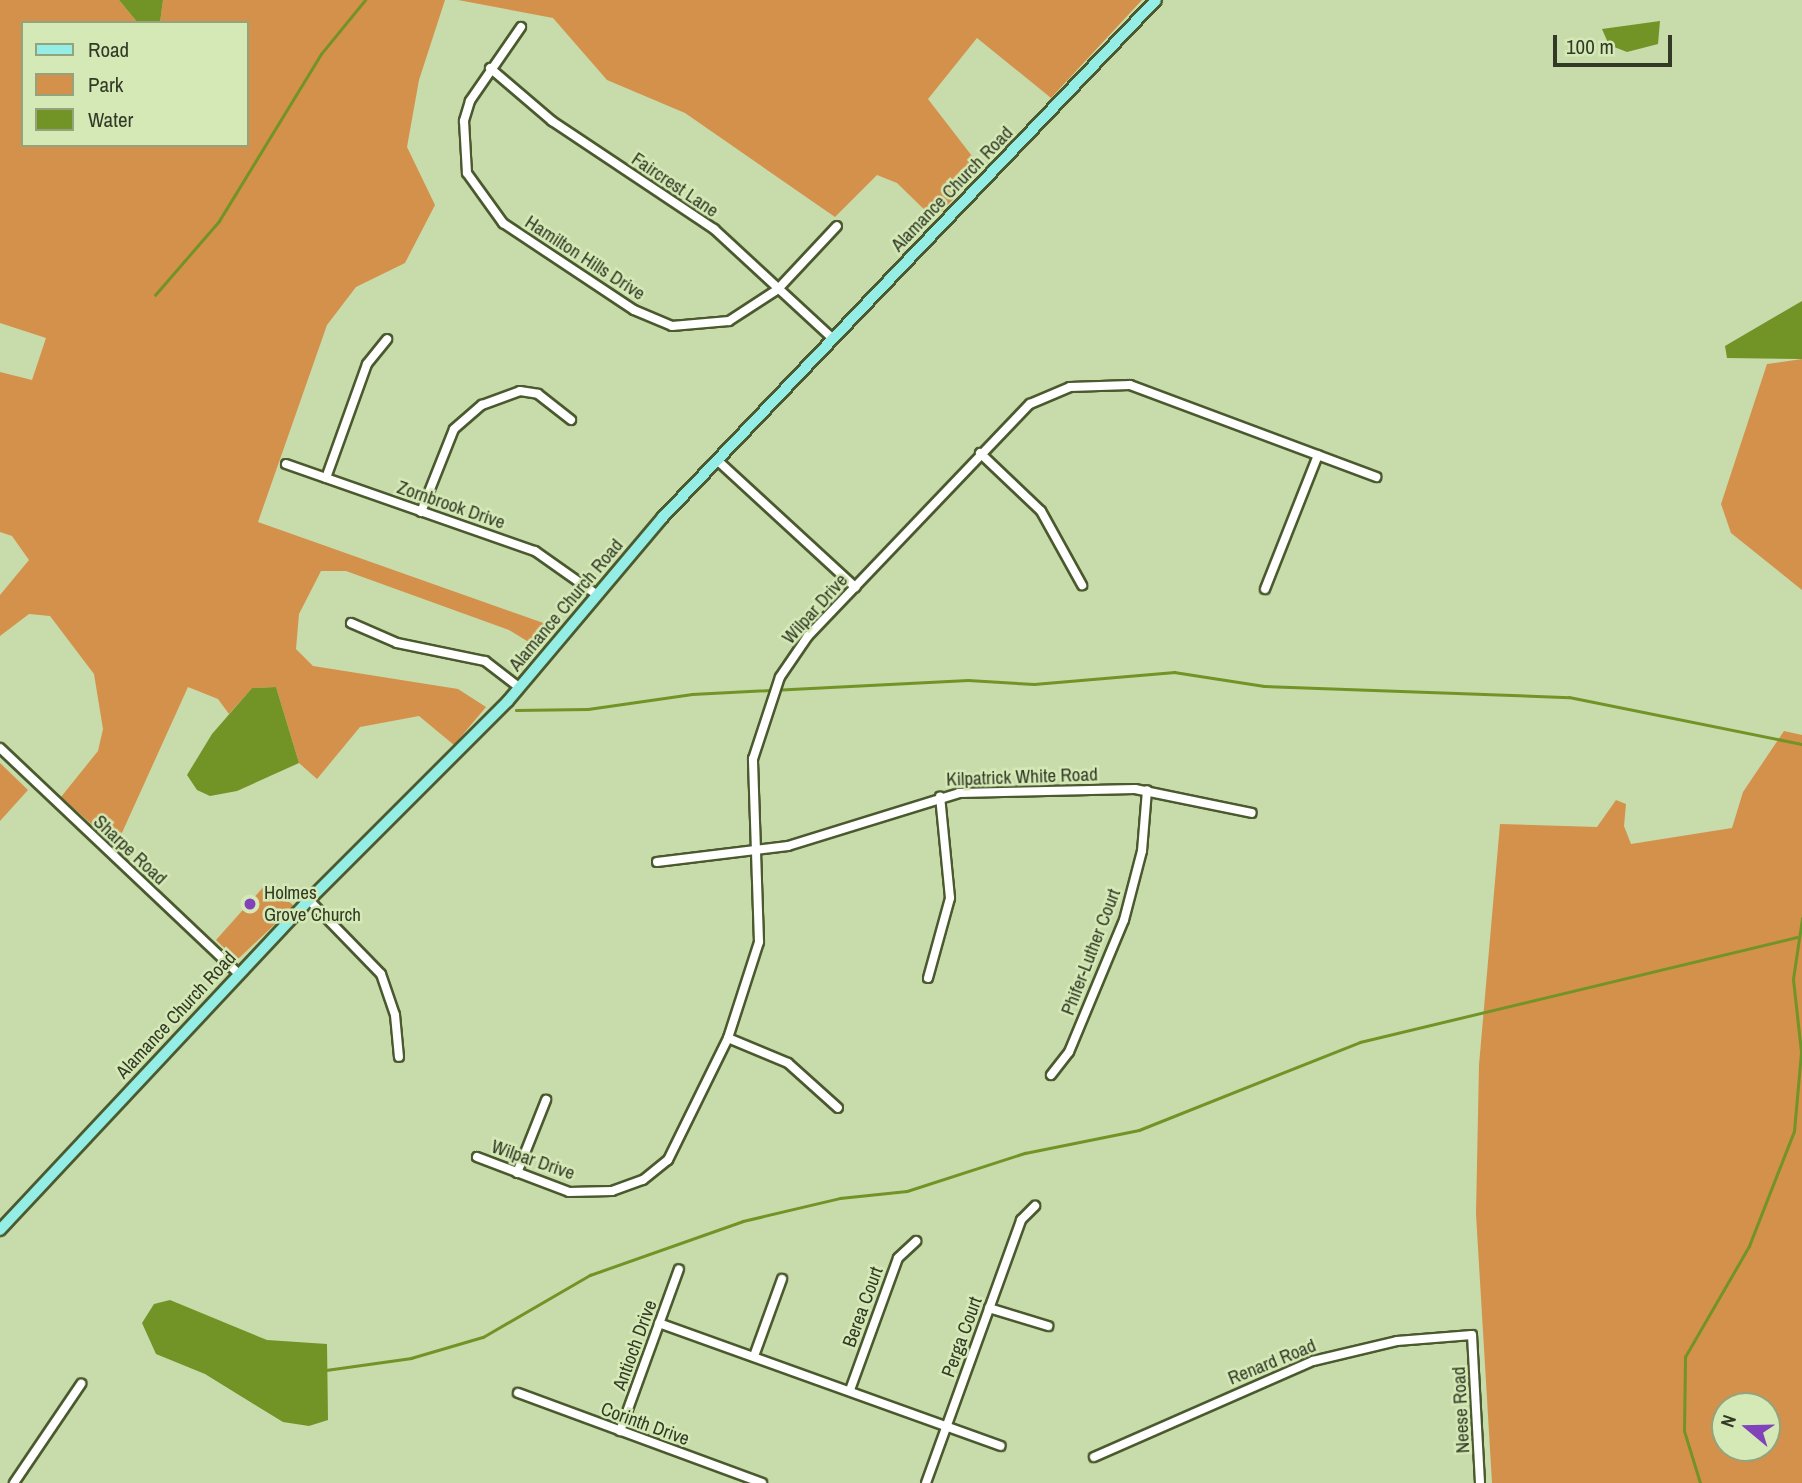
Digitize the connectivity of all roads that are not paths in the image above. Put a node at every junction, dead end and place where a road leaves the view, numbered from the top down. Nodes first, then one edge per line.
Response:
1 (1156, 0) edge
2 (521, 27) dead end
3 (490, 68) junction
4 (837, 226) dead end
5 (778, 289) junction
6 (387, 339) dead end
7 (833, 339) junction
8 (571, 420) dead end
9 (980, 453) junction
10 (1318, 455) junction
11 (717, 460) junction
12 (286, 464) dead end
13 (1377, 477) dead end
14 (326, 478) junction
15 (421, 512) junction
16 (1082, 585) dead end
17 (855, 587) junction
18 (1265, 589) dead end
19 (596, 594) junction
20 (351, 623) dead end
21 (520, 688) junction
22 (0, 748) edge
23 (1147, 790) junction
24 (940, 796) junction
25 (1252, 813) dead end
26 (758, 850) junction
27 (657, 862) dead end
28 (309, 900) junction
29 (239, 974) junction
30 (928, 978) dead end
31 (728, 1038) junction
32 (399, 1056) dead end
33 (1051, 1076) dead end
34 (546, 1100) dead end
35 (838, 1108) dead end
36 (477, 1157) dead end
37 (517, 1173) junction
38 (1035, 1206) dead end
39 (0, 1230) edge
40 (916, 1241) dead end
41 (679, 1269) dead end
42 (782, 1279) dead end
43 (989, 1308) junction
44 (659, 1323) junction
45 (1048, 1326) dead end
46 (1472, 1335) joint
47 (754, 1356) junction
48 (80, 1384) dead end
49 (850, 1390) junction
50 (518, 1394) dead end
51 (946, 1426) junction
52 (620, 1431) junction
53 (1001, 1446) dead end
54 (1094, 1457) dead end
55 (14, 1483) edge
56 (762, 1483) edge
57 (926, 1483) edge
58 (1480, 1483) edge

1 - 7 main road, Alamance Church Road
2 - 3 street, Hamilton Hills Drive
3 - 5 street, Faircrest Lane
3 - 5 street, Hamilton Hills Drive
4 - 5 street, Hamilton Hills Drive
5 - 7 street, Faircrest Lane
6 - 14 street
7 - 11 main road, Alamance Church Road
8 - 15 street
9 - 10 street, Wilpar Drive
9 - 16 street
9 - 17 street, Wilpar Drive
10 - 13 street, Wilpar Drive
10 - 18 street
11 - 17 street
11 - 19 main road, Alamance Church Road
12 - 14 street, Zornbrook Drive
14 - 15 street, Zornbrook Drive
15 - 19 street, Zornbrook Drive
17 - 26 street, Wilpar Drive
19 - 21 main road, Alamance Church Road
20 - 21 street
21 - 28 main road, Alamance Church Road
22 - 29 street, Sharpe Road
23 - 24 street, Kilpatrick White Road
23 - 25 street, Kilpatrick White Road
23 - 33 street, Phifer-Luther Court
24 - 26 street, Kilpatrick White Road
24 - 30 street
26 - 27 street, Kilpatrick White Road
26 - 31 street, Wilpar Drive
28 - 29 main road, Alamance Church Road
28 - 32 street
29 - 39 main road, Alamance Church Road
31 - 35 street
31 - 37 street, Wilpar Drive
34 - 37 street
36 - 37 street, Wilpar Drive
38 - 43 street, Perga Court
40 - 49 street, Berea Court
41 - 44 street, Antioch Drive
42 - 47 street
43 - 45 street
43 - 51 street, Perga Court
44 - 47 street
44 - 52 street, Antioch Drive
46 - 54 street, Renard Road
46 - 58 street, Neese Road
47 - 49 street
48 - 55 street
49 - 51 street
50 - 52 street, Corinth Drive
51 - 53 street
51 - 57 street, Perga Court
52 - 56 street, Corinth Drive

